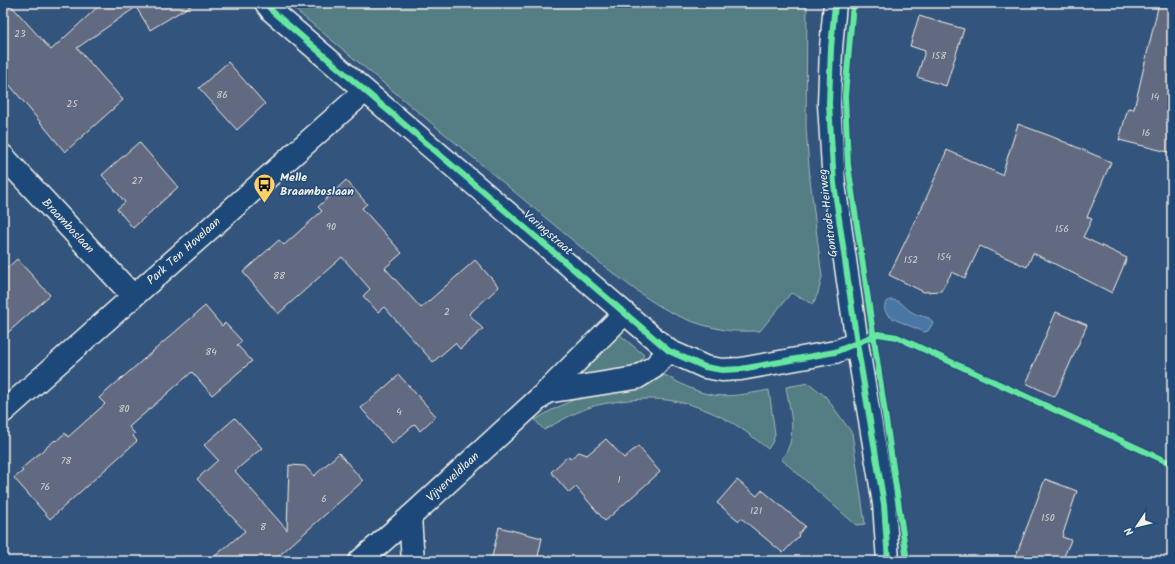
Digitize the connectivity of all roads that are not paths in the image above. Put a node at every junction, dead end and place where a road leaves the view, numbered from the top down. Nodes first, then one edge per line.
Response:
1 (266, 3) edge
2 (835, 3) edge
3 (365, 91) junction
4 (3, 156) edge
5 (133, 296) junction
6 (624, 314) junction
7 (857, 343) junction
8 (669, 351) junction
9 (546, 392) junction
10 (3, 412) edge
11 (410, 517) junction
12 (360, 561) edge
13 (413, 561) edge
14 (888, 561) edge

1 - 3 street, Varingstraat
2 - 7 street, Gontrode Heirweg
3 - 5 street, Park Ten Hovelaan
3 - 6 street, Varingstraat
4 - 5 street, Braamboslaan
5 - 10 street, Park Ten Hovelaan
6 - 8 street, Varingstraat
6 - 9 street, Vijverveldlaan
7 - 8 street, Varingstraat
7 - 14 street, Gontrode Heirweg
8 - 9 street
9 - 11 street, Vijverveldlaan
11 - 12 street, Vijverveldlaan
11 - 13 street

